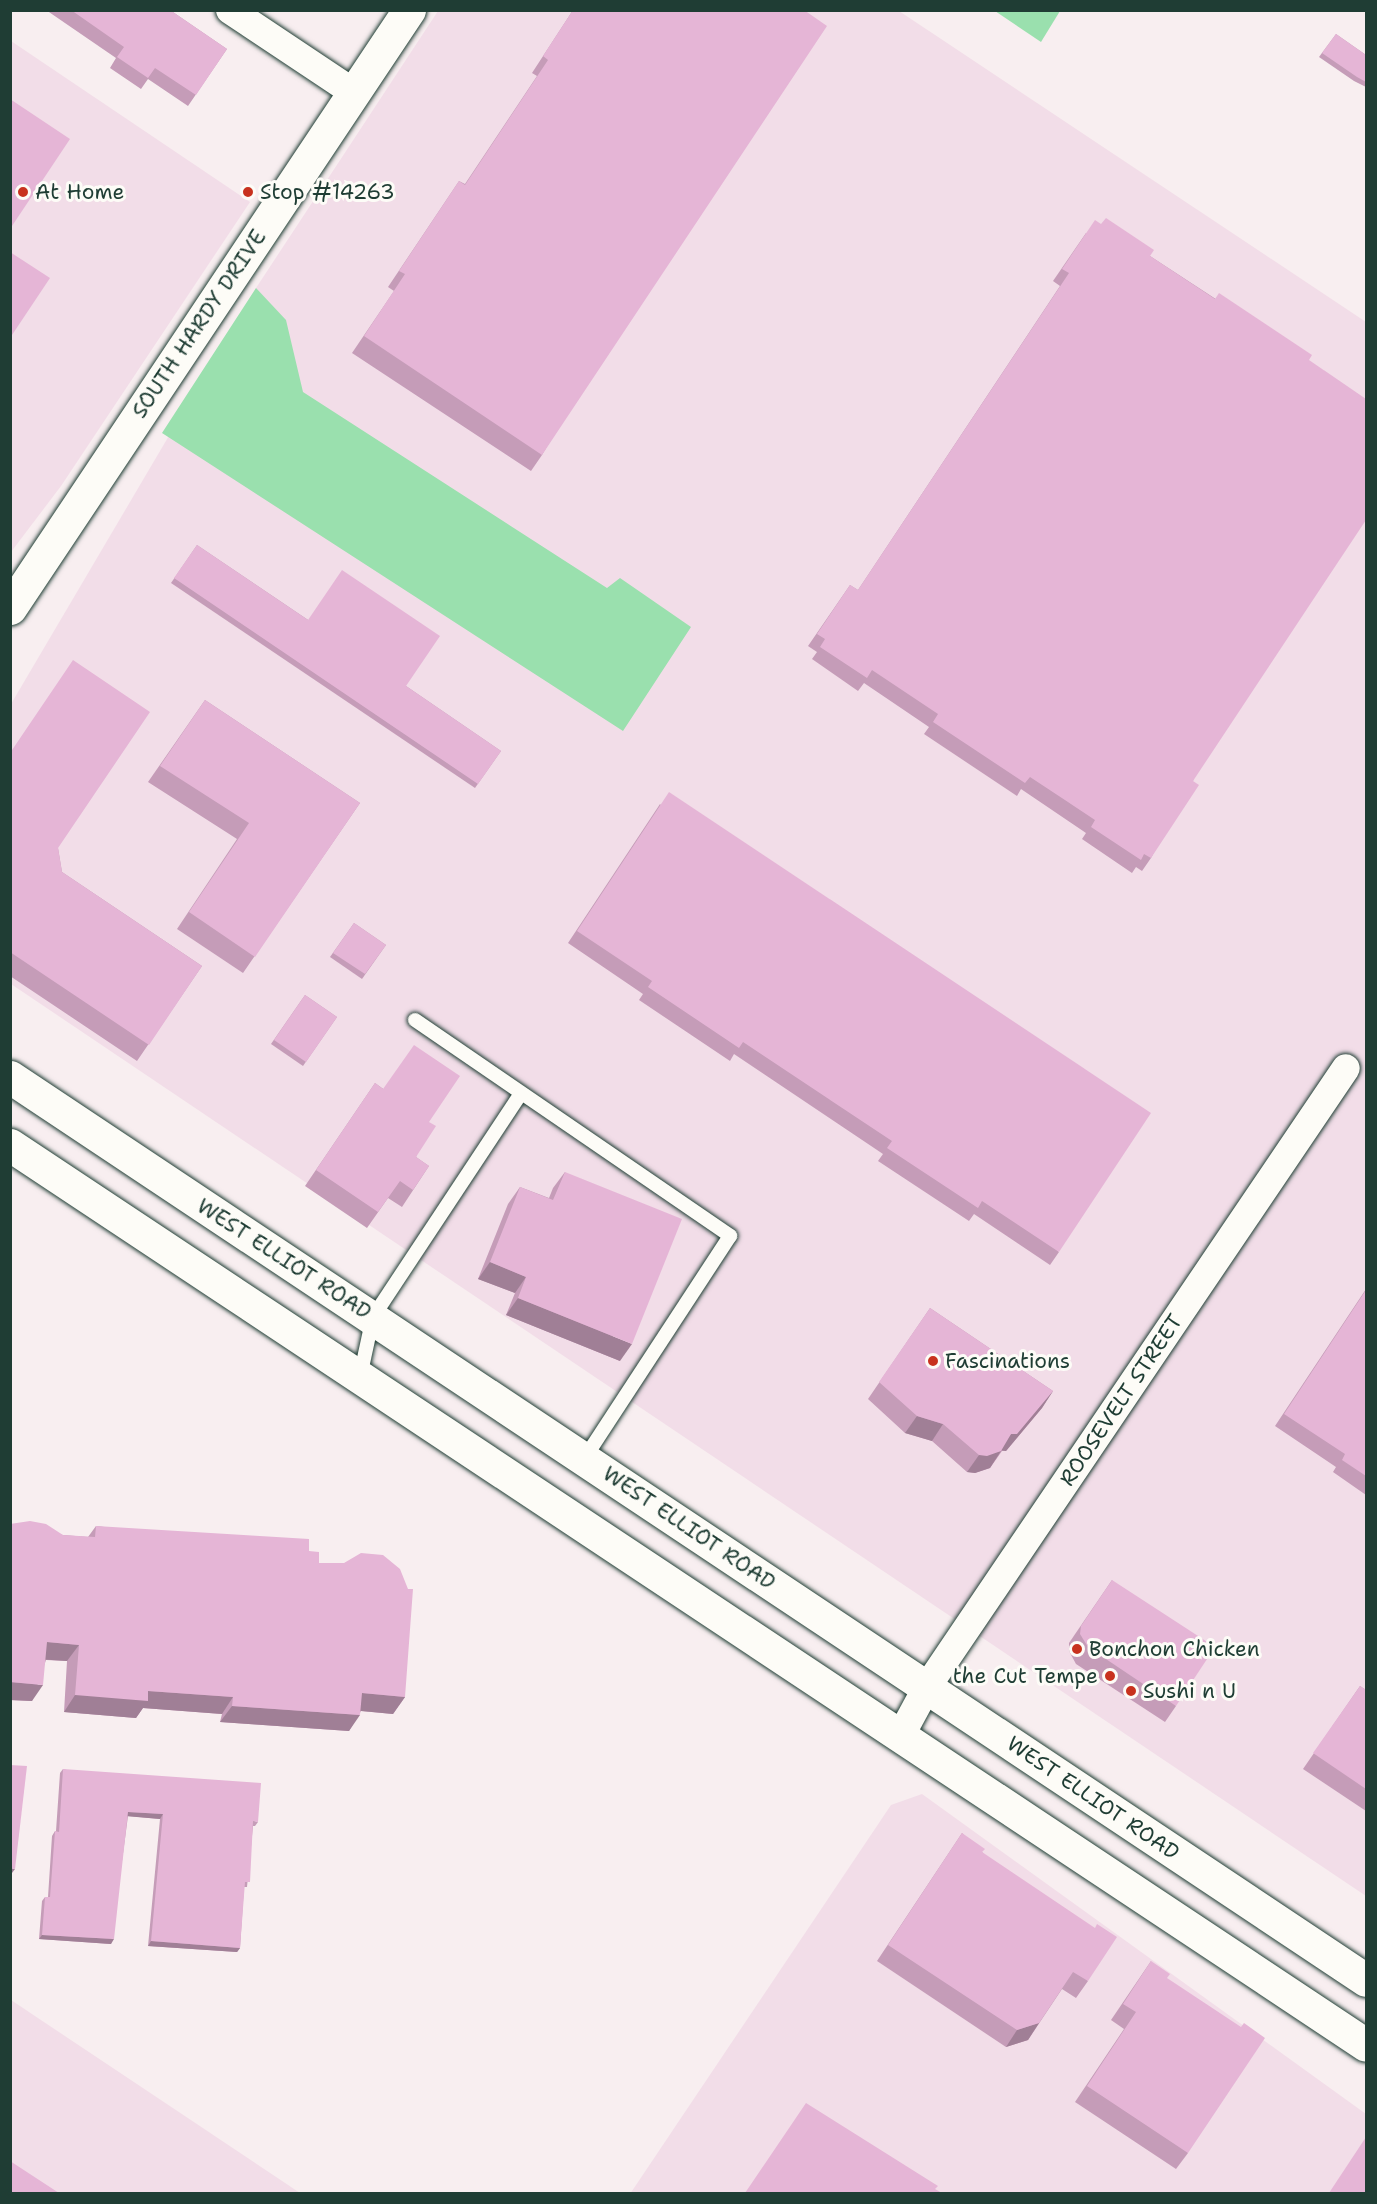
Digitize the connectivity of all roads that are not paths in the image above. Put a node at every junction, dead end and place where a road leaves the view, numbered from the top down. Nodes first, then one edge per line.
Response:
1 (230, 10) edge
2 (409, 10) edge
3 (353, 92) junction
4 (10, 608) edge
5 (415, 1020) dead end
6 (1346, 1068) dead end
7 (10, 1077) edge
8 (521, 1093) junction
9 (10, 1145) edge
10 (373, 1317) junction
11 (360, 1377) junction
12 (585, 1458) junction
13 (927, 1687) junction
14 (901, 1735) junction
15 (1366, 1980) edge
16 (1360, 2038) edge

1 - 3 street
2 - 3 main road, SOUTH HARDY DRIVE
3 - 4 main road, SOUTH HARDY DRIVE
5 - 8 lane
6 - 13 street, ROOSEVELT STREET
7 - 10 main road, WEST ELLIOT ROAD
8 - 10 lane
8 - 12 lane
9 - 11 main road
10 - 11 lane
10 - 12 main road, WEST ELLIOT ROAD
11 - 14 main road
12 - 13 main road, WEST ELLIOT ROAD
13 - 14 street, ROOSEVELT STREET
13 - 15 main road, WEST ELLIOT ROAD
14 - 16 main road

